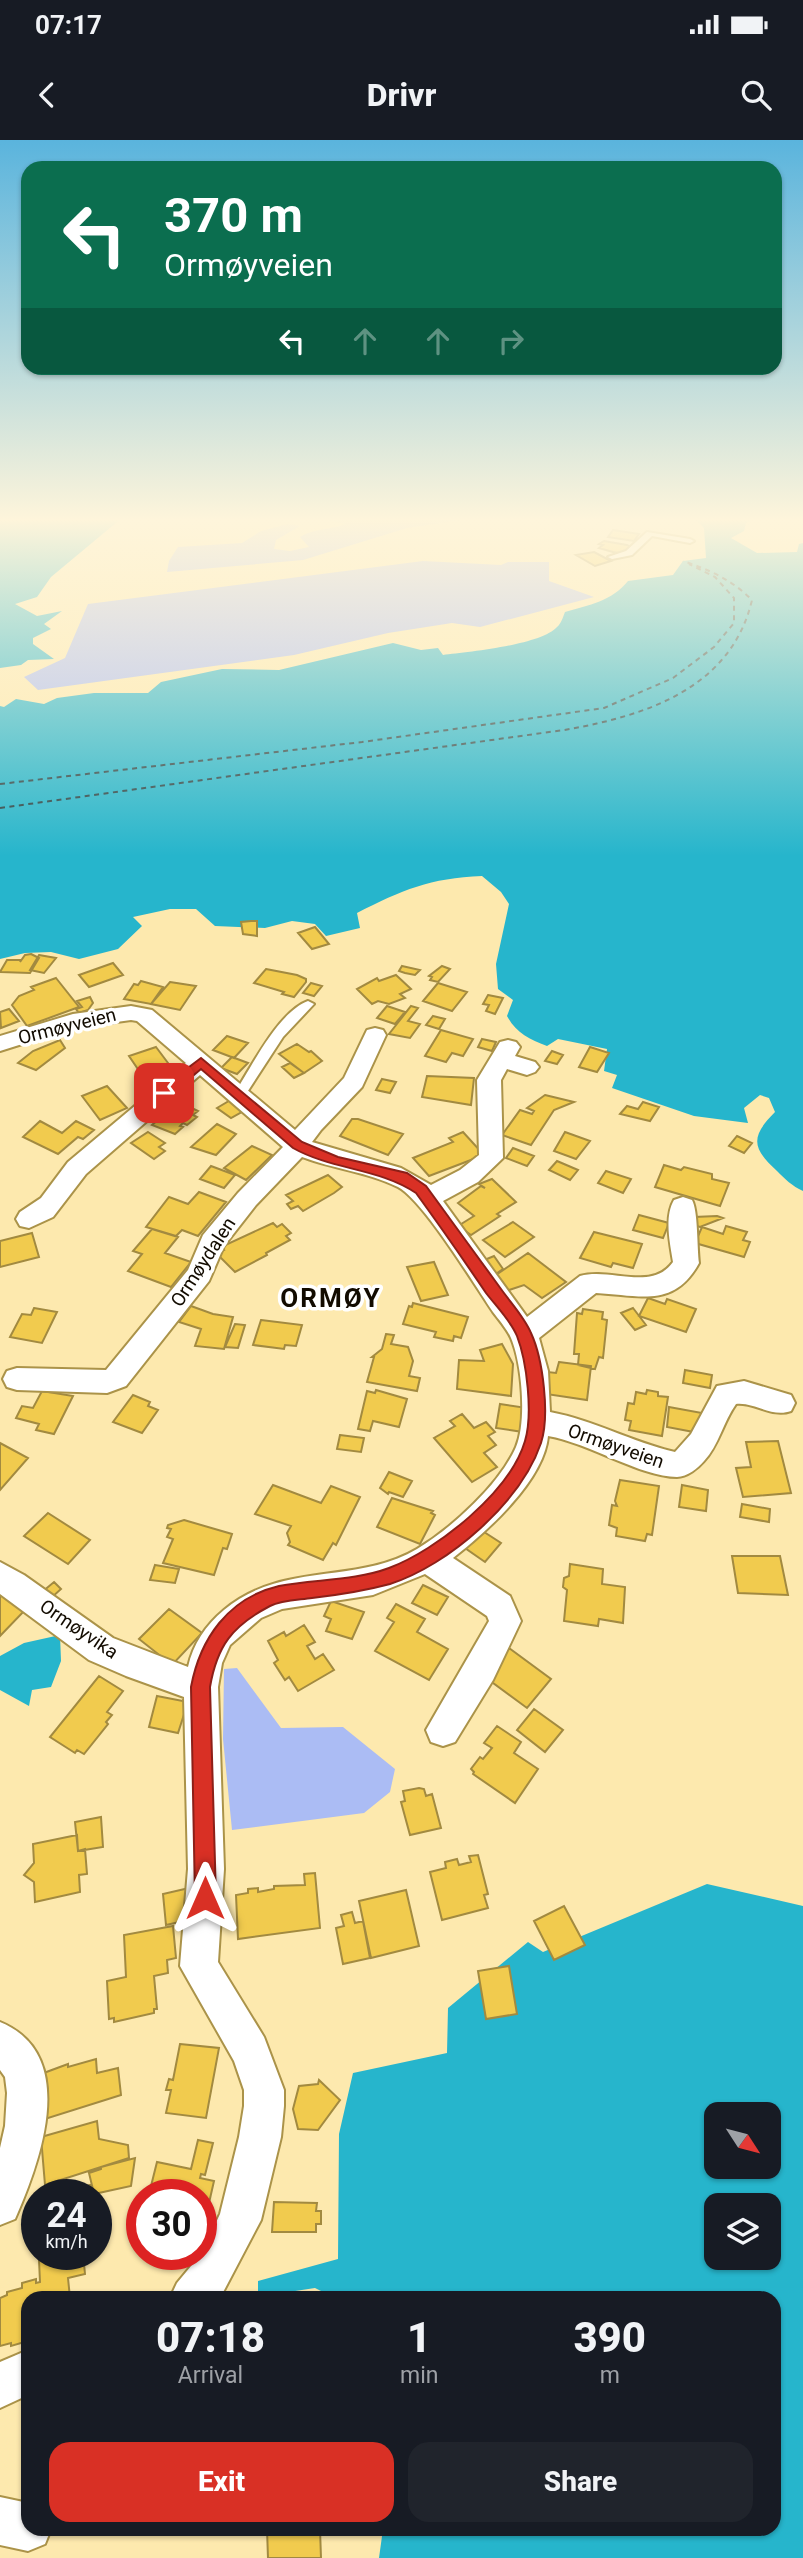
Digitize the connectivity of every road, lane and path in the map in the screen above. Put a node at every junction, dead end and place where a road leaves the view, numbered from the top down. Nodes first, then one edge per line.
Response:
1 (308, 1004) dead end
2 (374, 1035) dead end
3 (0, 1044) edge
4 (201, 1062) junction
5 (527, 1067) dead end
6 (240, 1094) junction
7 (298, 1145) junction
8 (429, 1198) junction
9 (683, 1206) dead end
10 (29, 1219) dead end
11 (524, 1334) junction
12 (17, 1379) dead end
13 (781, 1403) dead end
14 (536, 1422) junction
15 (428, 1559) junction
16 (0, 1576) edge
17 (201, 1687) junction
18 (443, 1730) dead end
19 (0, 2042) edge
20 (0, 2204) edge
21 (198, 2291) edge
22 (21, 2375) edge
23 (0, 2385) edge
24 (0, 2521) edge
25 (21, 2526) edge

1 - 6 lane
2 - 7 street, Ormøydalen
3 - 4 street, Ormøyveien
4 - 6 street, Ormøyveien
4 - 10 street
5 - 8 street
6 - 7 street, Ormøyveien
7 - 8 street, Ormøyveien
7 - 12 street, Ormøydalen
8 - 11 street, Ormøyveien
9 - 11 street
11 - 14 street, Ormøyveien
13 - 14 street, Ormøyveien
14 - 15 street, Ormøyveien
15 - 17 street, Ormøyveien
15 - 18 street
16 - 17 street, Ormøyvika
17 - 21 street, Ormøyveien
19 - 20 street
22 - 23 street
24 - 25 street

